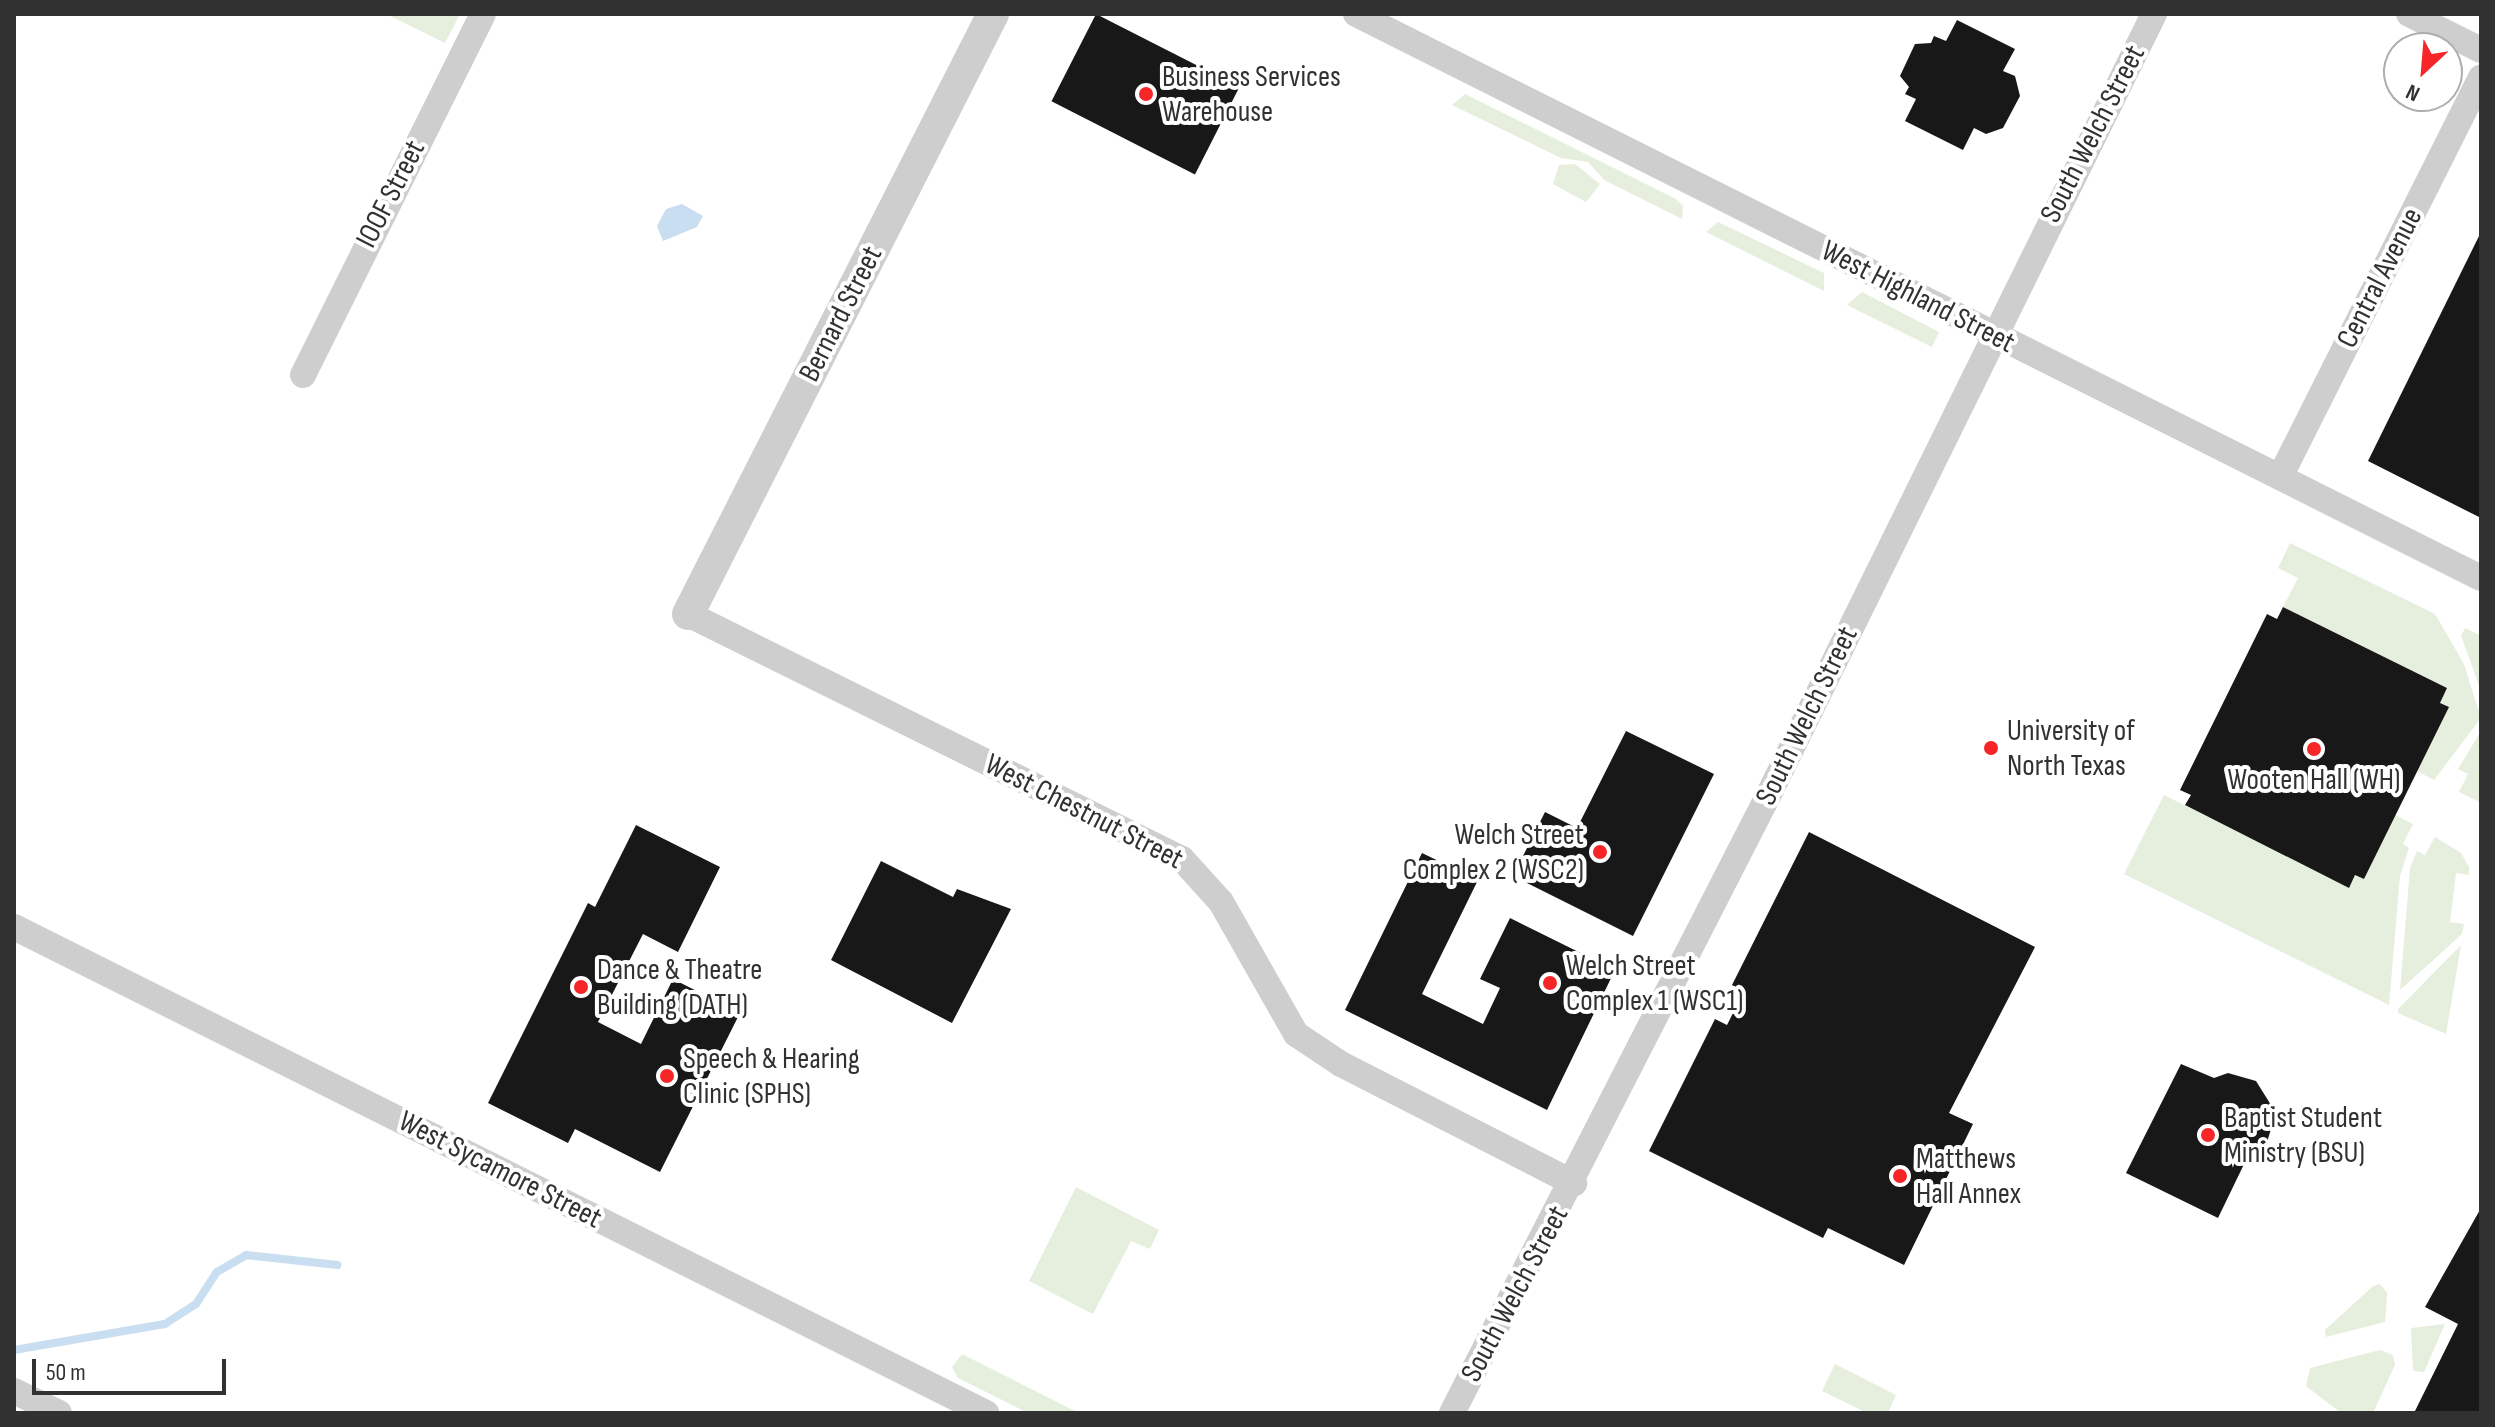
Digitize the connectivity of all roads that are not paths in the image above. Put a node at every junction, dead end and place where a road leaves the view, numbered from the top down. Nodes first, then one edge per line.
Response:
1 (483, 14) edge
2 (993, 14) edge
3 (1356, 14) edge
4 (2154, 14) edge
5 (2409, 14) edge
6 (2481, 50) edge
7 (2481, 78) edge
8 (1993, 335) junction
9 (303, 375) dead end
10 (2280, 477) junction
11 (2481, 578) edge
12 (688, 614) joint
13 (14, 927) edge
14 (1574, 1183) junction
15 (14, 1391) edge
16 (59, 1413) edge
17 (986, 1413) edge
18 (1452, 1413) edge

1 - 9 street, IOOF Street
2 - 12 street, Bernard Street
3 - 8 street, West Highland Street
4 - 8 street, South Welch Street
5 - 6 street
7 - 10 street, Central Avenue
8 - 10 street, West Highland Street
8 - 14 street, South Welch Street
10 - 11 street, West Highland Street
12 - 14 street, West Chestnut Street
13 - 17 street, West Sycamore Street
14 - 18 street, South Welch Street
15 - 16 street

